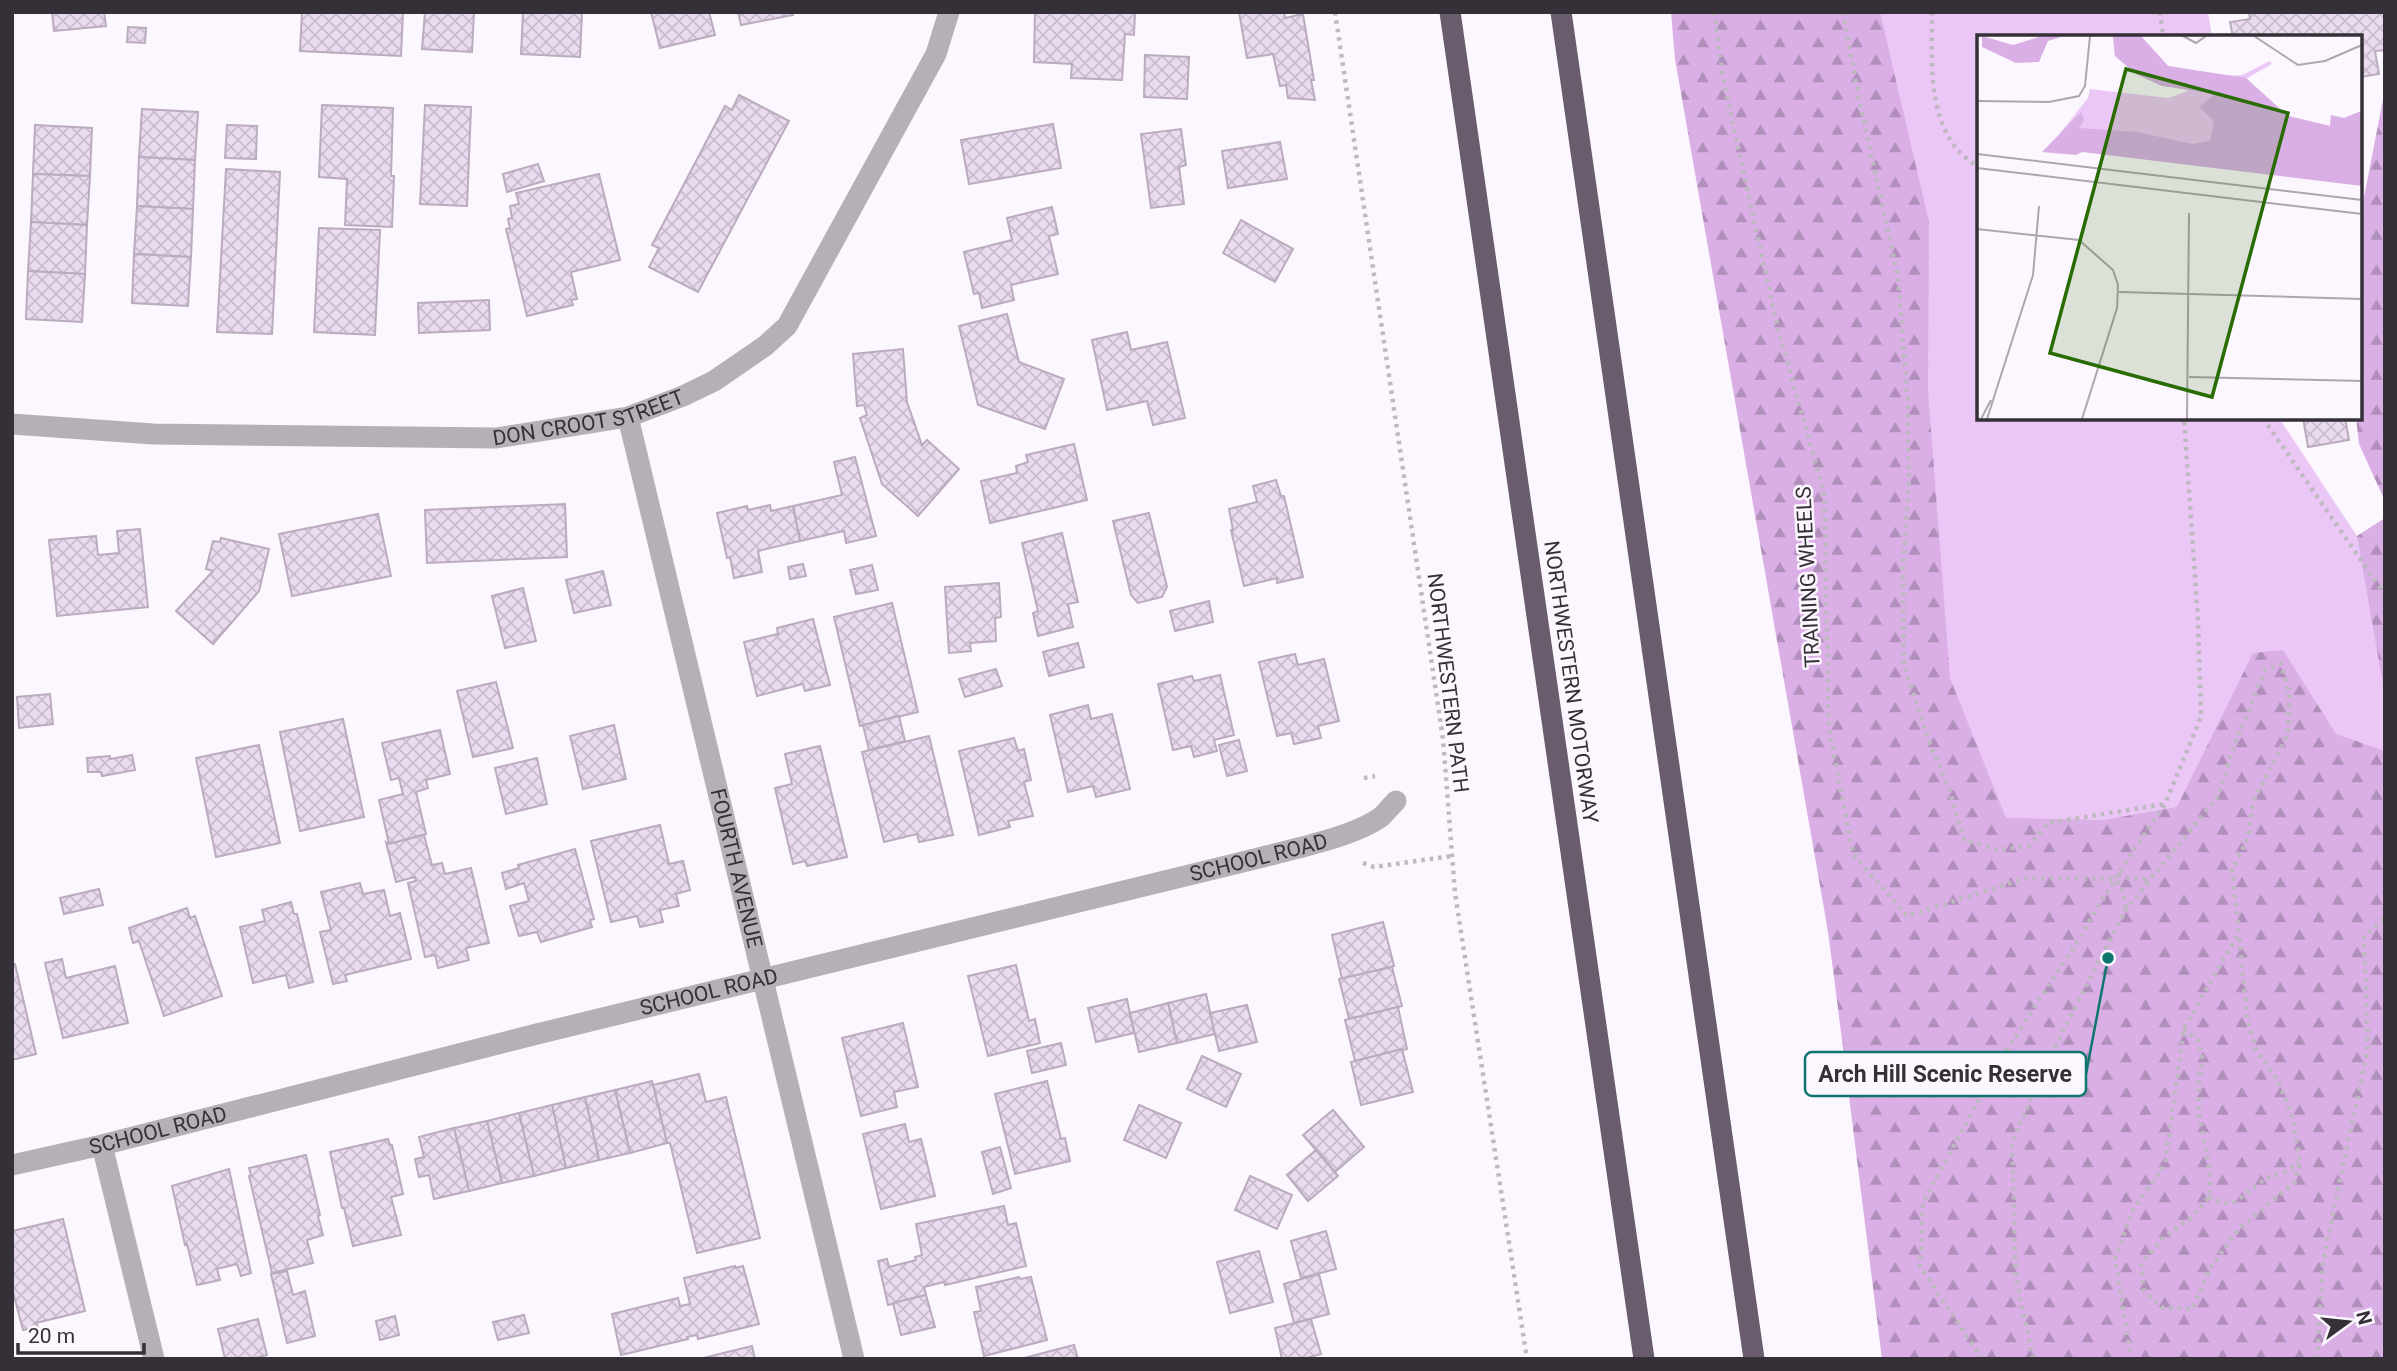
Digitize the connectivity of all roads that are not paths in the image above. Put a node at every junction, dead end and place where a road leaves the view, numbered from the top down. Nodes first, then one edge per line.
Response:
1 (949, 12) edge
2 (1450, 12) edge
3 (1561, 12) edge
4 (628, 417) junction
5 (12, 424) edge
6 (1396, 800) dead end
7 (764, 980) junction
8 (102, 1145) junction
9 (12, 1165) edge
10 (154, 1359) edge
11 (854, 1359) edge
12 (1644, 1359) edge
13 (1755, 1359) edge

1 - 4 street, DON CROOT STREET
2 - 12 highway, NORTHWESTERN MOTORWAY
3 - 13 highway
4 - 5 street, DON CROOT STREET
4 - 7 street, FOURTH AVENUE
6 - 7 street, SCHOOL ROAD
7 - 8 street, SCHOOL ROAD
7 - 11 street, FOURTH AVENUE
8 - 9 street, SCHOOL ROAD
8 - 10 street

